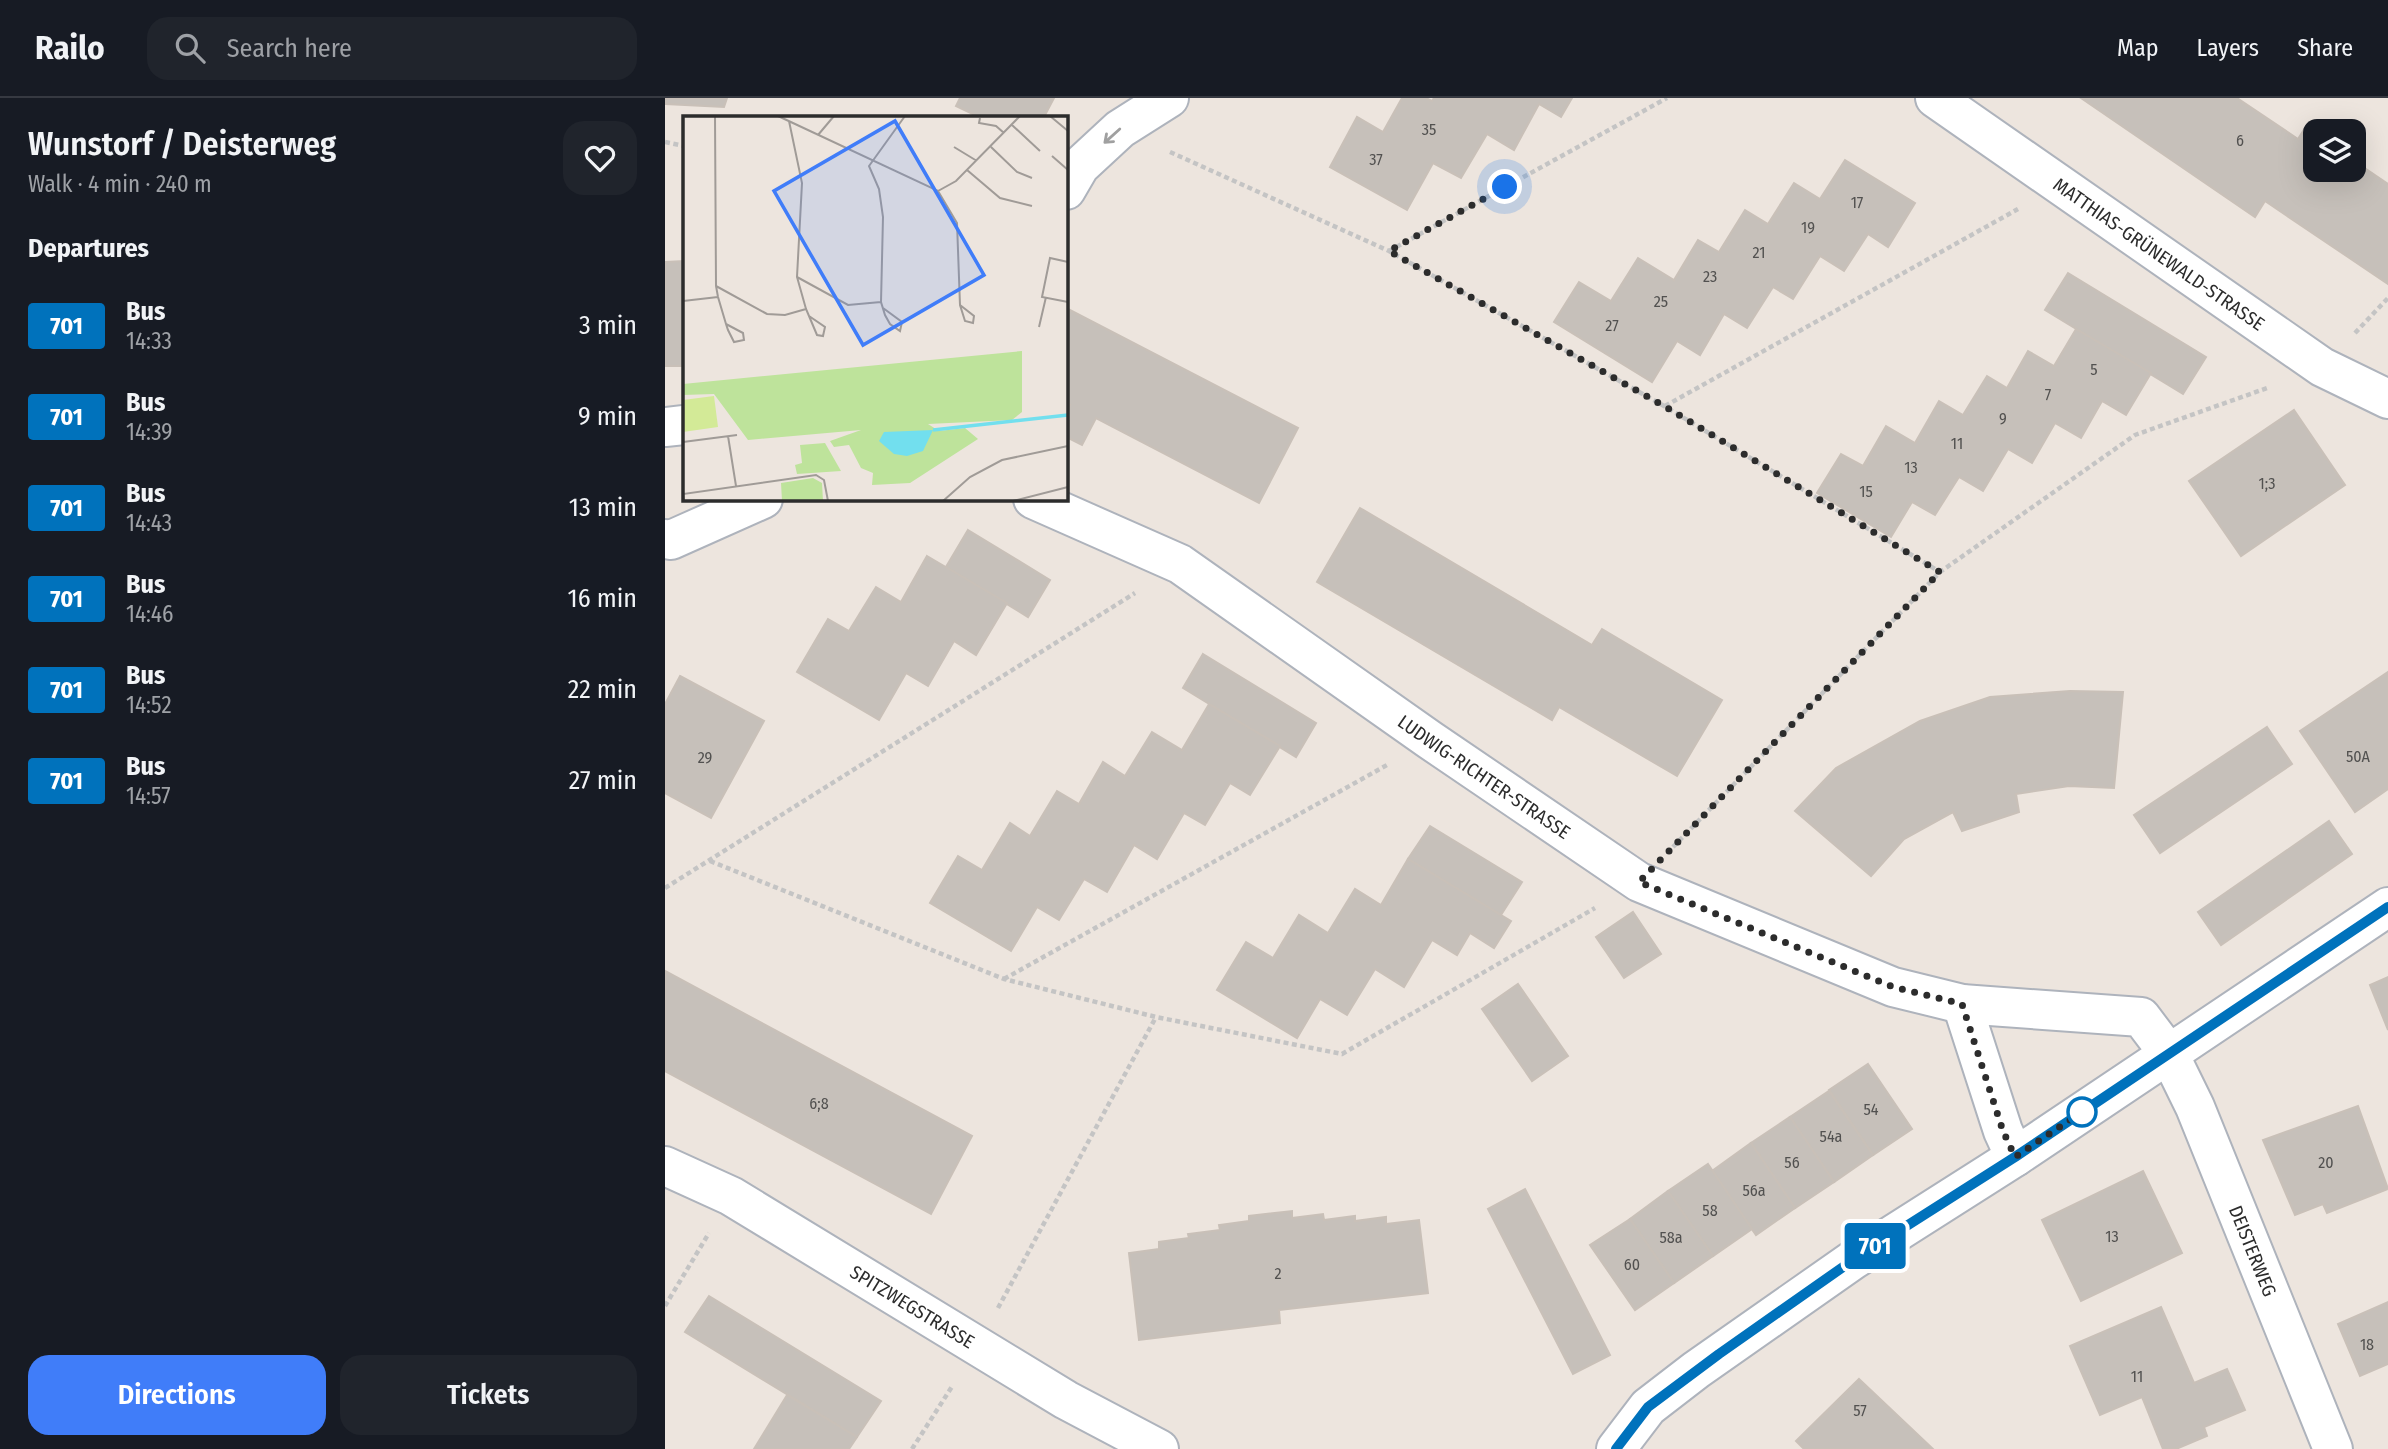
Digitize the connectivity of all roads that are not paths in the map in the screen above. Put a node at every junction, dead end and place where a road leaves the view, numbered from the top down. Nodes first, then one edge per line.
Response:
1 (1169, 98) edge
2 (1935, 98) edge
3 (1067, 188) edge
4 (2388, 400) edge
5 (683, 425) edge
6 (665, 427) edge
7 (761, 500) edge
8 (1035, 500) edge
9 (665, 539) edge
10 (2388, 907) edge
11 (1962, 1004) junction
12 (2169, 1054) junction
13 (2015, 1157) junction
14 (665, 1167) edge
15 (1159, 1449) edge
16 (1616, 1449) edge
17 (2333, 1449) edge

1 -> 3 street
2 - 4 street, MATTHIAS-GRÜNEWALD-STRASSE
5 - 6 street
7 - 9 street
8 - 11 street, LUDWIG-RICHTER-STRASSE
10 - 12 street
11 - 12 street, LUDWIG-RICHTER-STRASSE
11 - 13 street
12 - 13 street
12 - 17 street, DEISTERWEG
13 - 16 street
14 - 15 street, SPITZWEGSTRASSE

